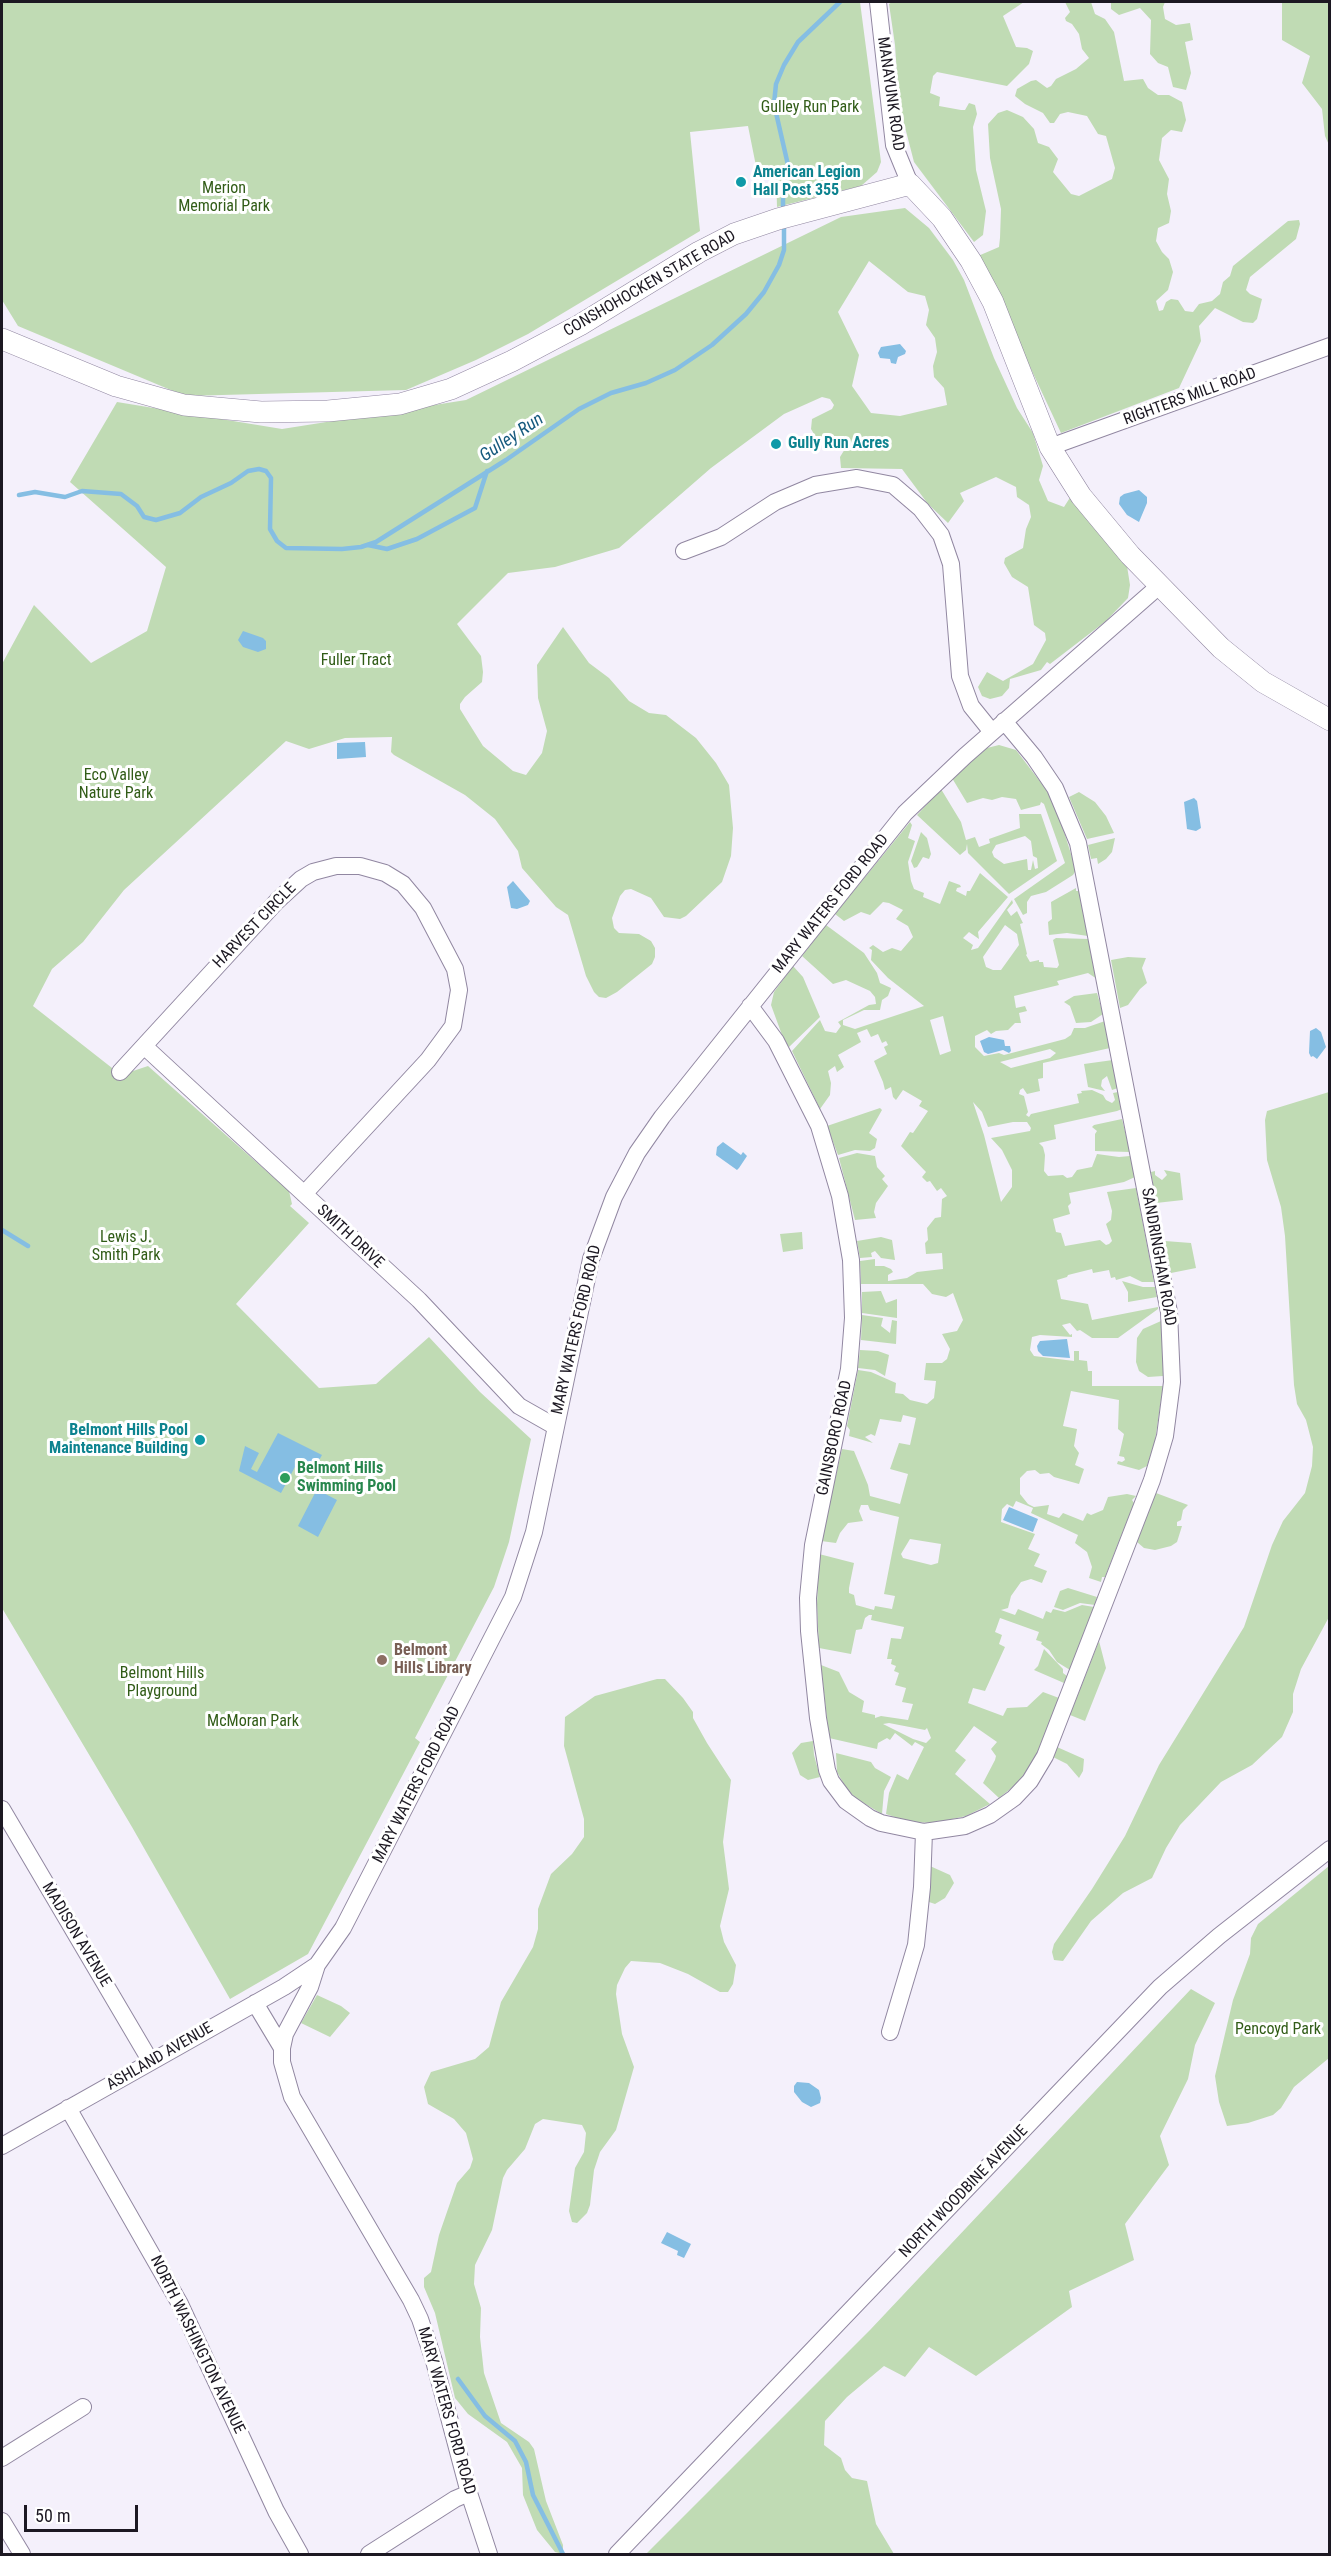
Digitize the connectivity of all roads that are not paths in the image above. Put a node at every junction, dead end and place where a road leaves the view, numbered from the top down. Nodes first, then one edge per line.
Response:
1 (878, 2) edge
2 (910, 184) junction
3 (2, 339) edge
4 (1329, 346) edge
5 (1050, 447) junction
6 (684, 551) dead end
7 (1159, 586) junction
8 (1329, 720) edge
9 (998, 727) junction
10 (750, 1006) junction
11 (144, 1046) junction
12 (120, 1072) dead end
13 (304, 1194) junction
14 (556, 1427) junction
15 (3, 1813) edge
16 (924, 1832) junction
17 (1329, 1850) edge
18 (317, 1965) junction
19 (255, 2003) junction
20 (890, 2032) dead end
21 (282, 2048) junction
22 (151, 2062) junction
23 (68, 2108) junction
24 (3, 2140) edge
25 (83, 2407) dead end
26 (2, 2458) edge
27 (469, 2493) junction
28 (2, 2521) edge
29 (22, 2554) edge
30 (300, 2554) edge
31 (369, 2554) edge
32 (489, 2554) edge
33 (617, 2554) edge

1 - 2 street, MANAYUNK ROAD
2 - 3 main road, CONSHOHOCKEN STATE ROAD
2 - 5 main road
4 - 5 street, RIGHTERS MILL ROAD
5 - 7 main road
6 - 9 street, SANDRINGHAM ROAD
7 - 8 main road
7 - 9 street, MARY WATERS FORD ROAD
9 - 10 street, MARY WATERS FORD ROAD
9 - 16 street, SANDRINGHAM ROAD
10 - 14 street, MARY WATERS FORD ROAD
10 - 16 street, GAINSBORO ROAD
11 - 12 street, HARVEST CIRCLE
11 - 13 street, SMITH DRIVE
11 - 13 street, HARVEST CIRCLE
13 - 14 street, SMITH DRIVE
14 - 18 street, MARY WATERS FORD ROAD
15 - 22 street, MADISON AVENUE
16 - 20 street
17 - 33 street, NORTH WOODBINE AVENUE
18 - 19 street, ASHLAND AVENUE
18 - 21 street, MARY WATERS FORD ROAD
19 - 21 street, MARY WATERS FORD ROAD
19 - 22 street, ASHLAND AVENUE
21 - 27 street, MARY WATERS FORD ROAD
22 - 23 street, ASHLAND AVENUE
23 - 24 street, ASHLAND AVENUE
23 - 30 street, NORTH WASHINGTON AVENUE
25 - 26 street
27 - 31 street
27 - 32 street, MARY WATERS FORD ROAD
28 - 29 street

